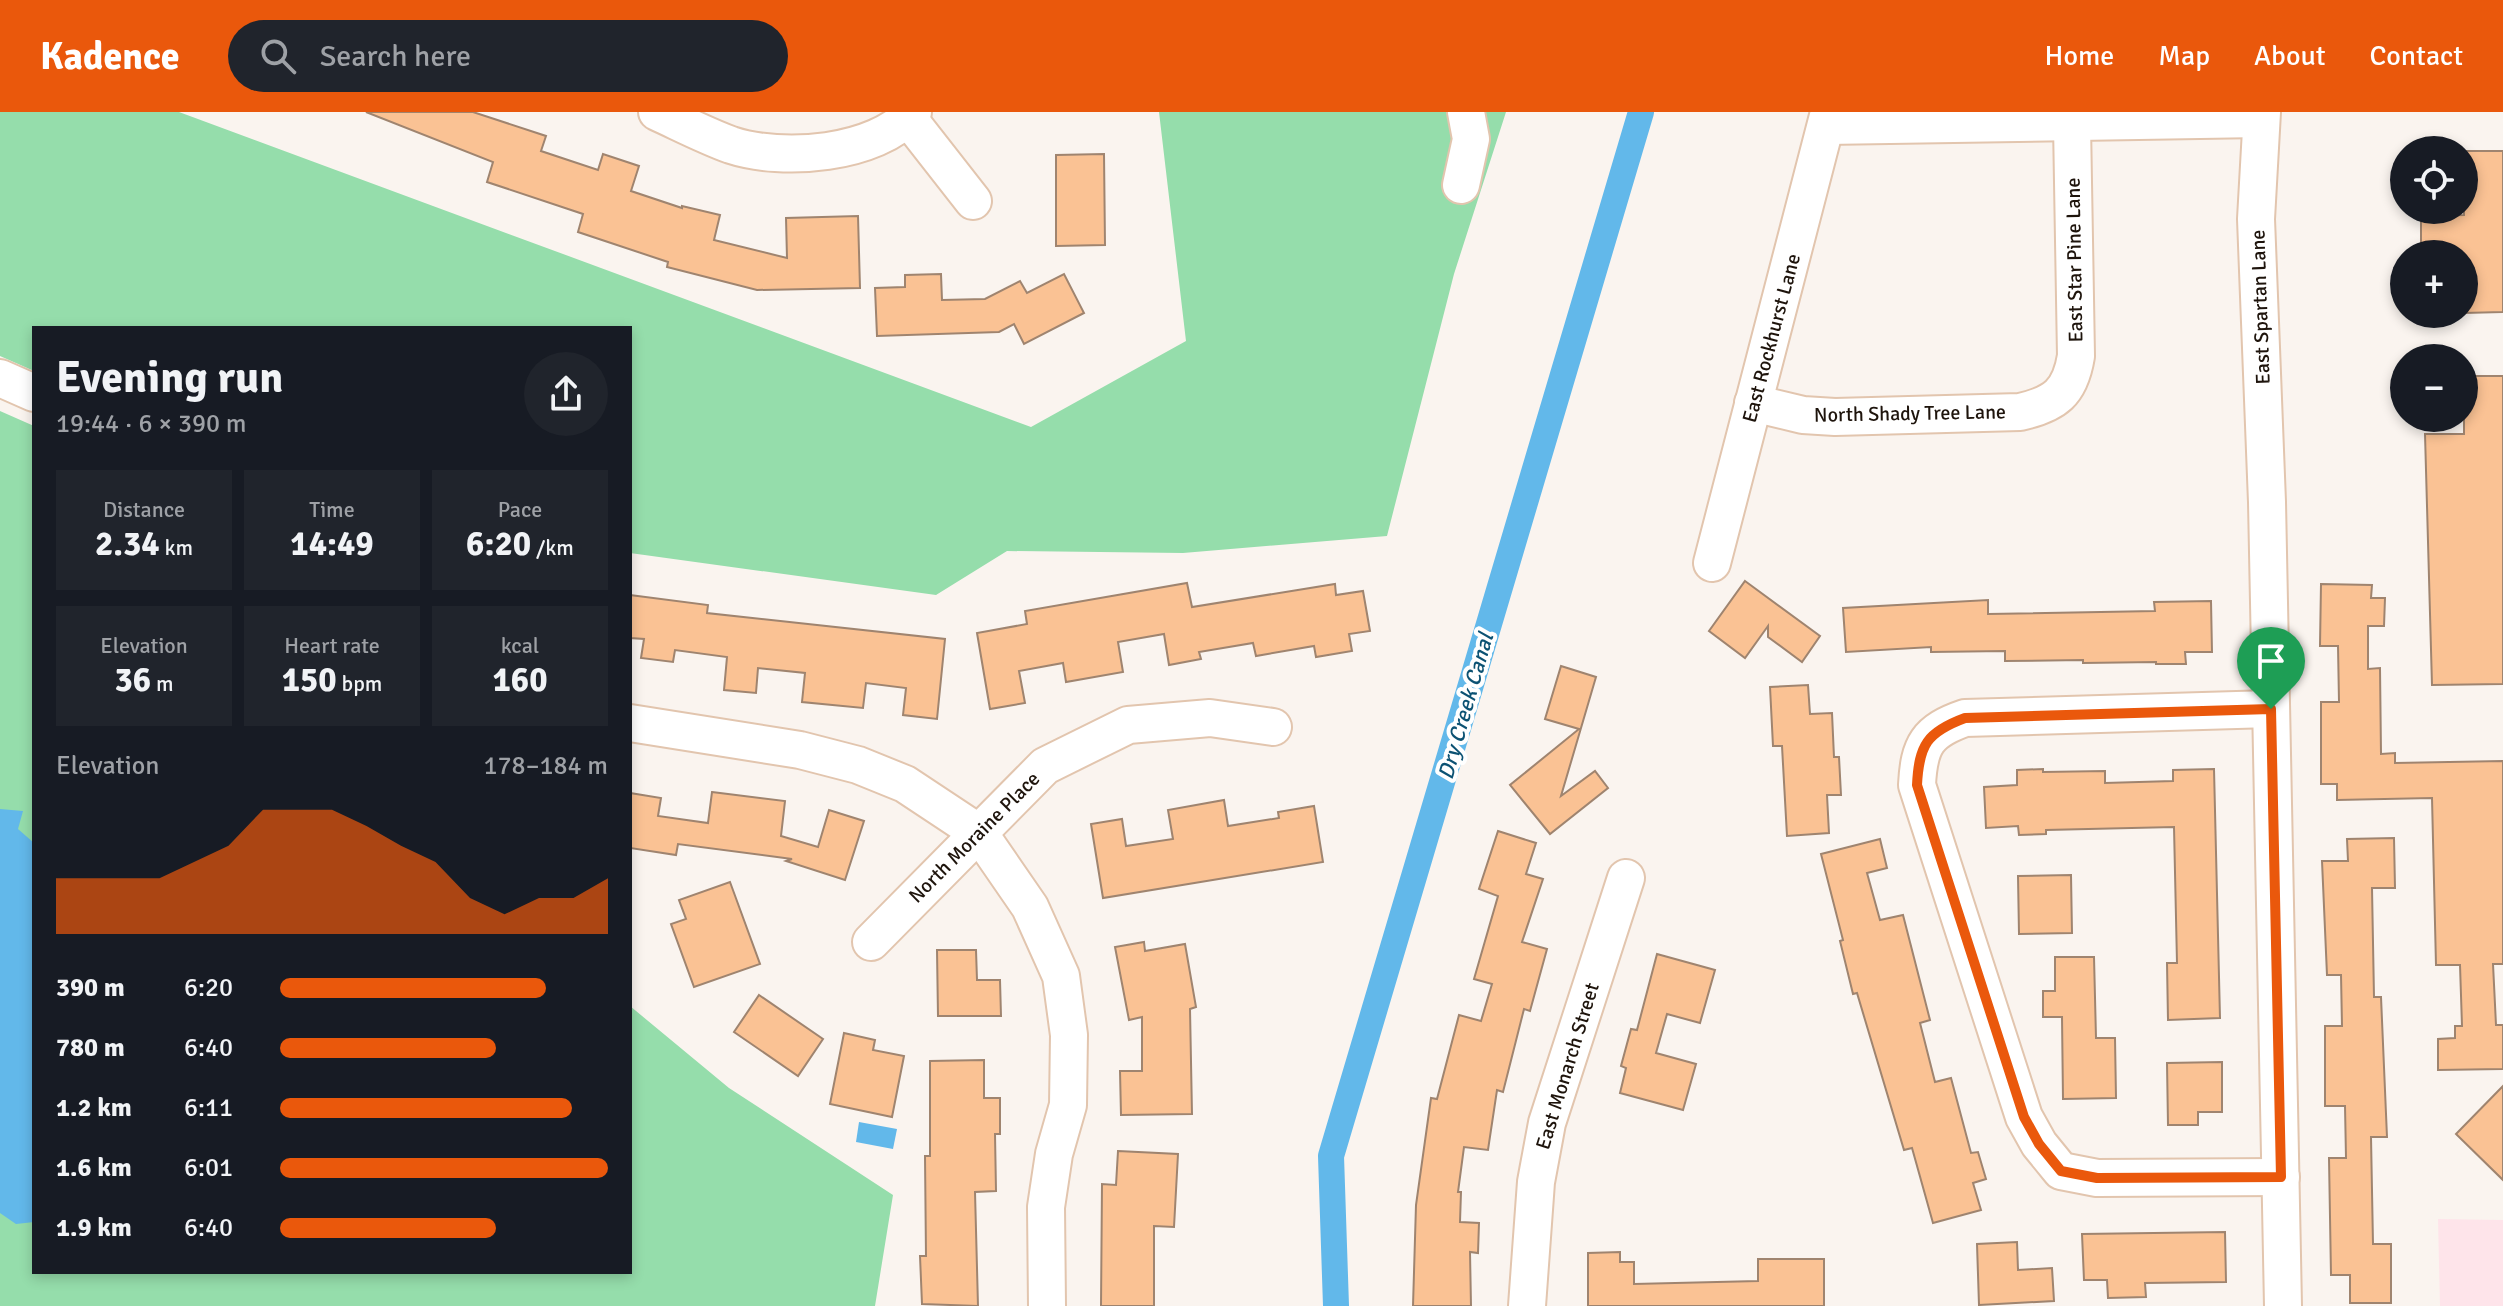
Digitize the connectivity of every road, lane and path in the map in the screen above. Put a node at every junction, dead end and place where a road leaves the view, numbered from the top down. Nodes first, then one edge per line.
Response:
1 (657, 112) edge
2 (1466, 112) edge
3 (911, 115) edge
4 (2262, 115) edge
5 (1827, 119) edge
6 (2072, 124) junction
7 (1461, 185) dead end
8 (973, 201) dead end
9 (0, 378) edge
10 (32, 392) edge
11 (2062, 393) joint
12 (1753, 403) junction
13 (1712, 563) dead end
14 (2271, 709) junction
15 (632, 723) edge
16 (1273, 727) dead end
17 (979, 833) junction
18 (1626, 878) dead end
19 (871, 942) dead end
20 (2281, 1177) junction
21 (1047, 1306) edge
22 (1527, 1306) edge
23 (2283, 1306) edge

1 - 3 street
2 - 7 street
3 - 8 street
4 - 6 street
4 - 14 street, East Spartan Lane
5 - 6 street
5 - 12 street, East Rockhurst Lane
6 - 11 street, East Star Pine Lane
9 - 10 street
11 - 12 street, North Shady Tree Lane
12 - 13 street, East Rockhurst Lane
14 - 20 street, East Spartan Lane
14 - 20 street
15 - 17 street
16 - 17 street, North Moraine Place
17 - 19 street, North Moraine Place
17 - 21 street
18 - 22 street, East Monarch Street
20 - 23 street, East Spartan Lane

